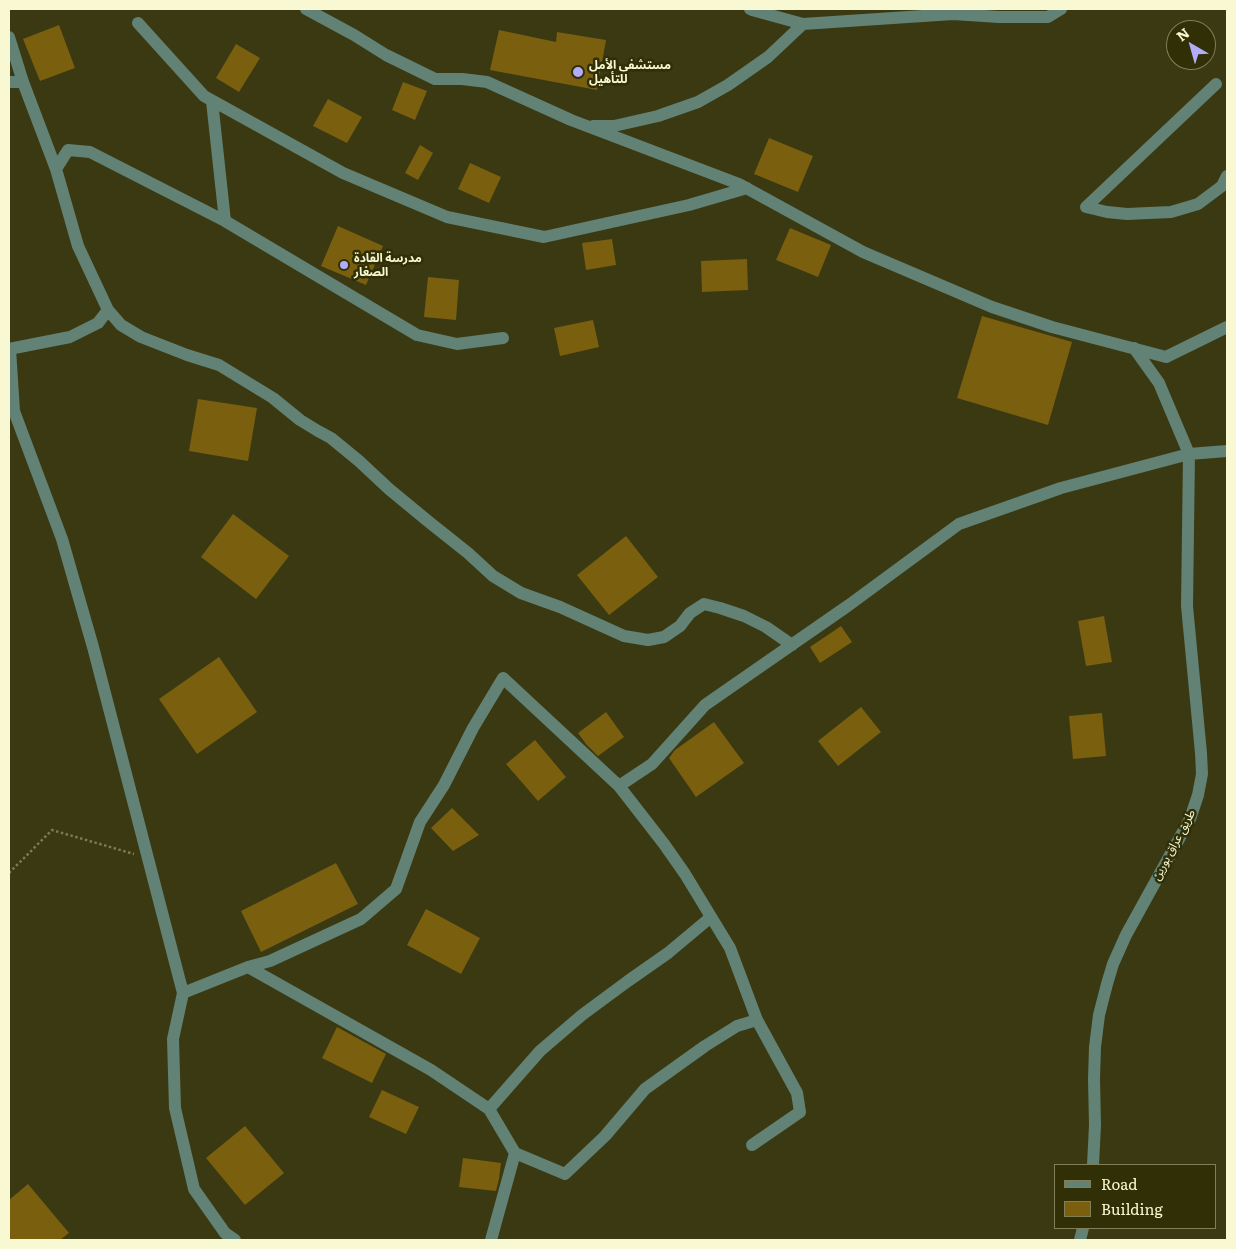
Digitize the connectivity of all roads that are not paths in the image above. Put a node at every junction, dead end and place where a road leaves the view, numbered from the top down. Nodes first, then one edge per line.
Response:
1 (306, 9) edge
2 (750, 9) edge
3 (1061, 9) edge
4 (138, 24) dead end
5 (803, 24) junction
6 (9, 37) edge
7 (9, 82) edge
8 (23, 82) junction
9 (1216, 84) dead end
10 (212, 101) junction
11 (585, 126) junction
12 (56, 169) junction
13 (1227, 176) edge
14 (747, 188) junction
15 (224, 221) junction
16 (108, 310) junction
17 (1227, 327) edge
18 (503, 338) dead end
19 (1134, 348) junction
20 (10, 349) edge
21 (1227, 451) edge
22 (1189, 454) junction
23 (792, 645) junction
24 (619, 786) junction
25 (711, 917) junction
26 (248, 967) junction
27 (183, 993) junction
28 (757, 1020) junction
29 (489, 1109) junction
30 (752, 1145) dead end
31 (515, 1153) junction
32 (1093, 1164) edge
33 (235, 1240) edge
34 (491, 1240) edge

1 - 11 street
2 - 5 street
3 - 5 street
4 - 10 street
5 - 11 street
6 - 8 street
7 - 8 street
8 - 12 street
9 - 13 street
10 - 14 street
10 - 15 street
11 - 14 street
12 - 15 street
12 - 16 street
14 - 19 street
15 - 18 street
16 - 20 street
16 - 23 street
17 - 19 street
19 - 22 street
20 - 27 street
21 - 22 street
22 - 23 street
22 - 32 street, طريق عراق بورين
23 - 24 street
24 - 25 street
24 - 26 street
25 - 28 street
25 - 29 street
26 - 27 street
26 - 29 street
27 - 33 street
28 - 30 street
28 - 31 street
29 - 31 street
31 - 34 street

